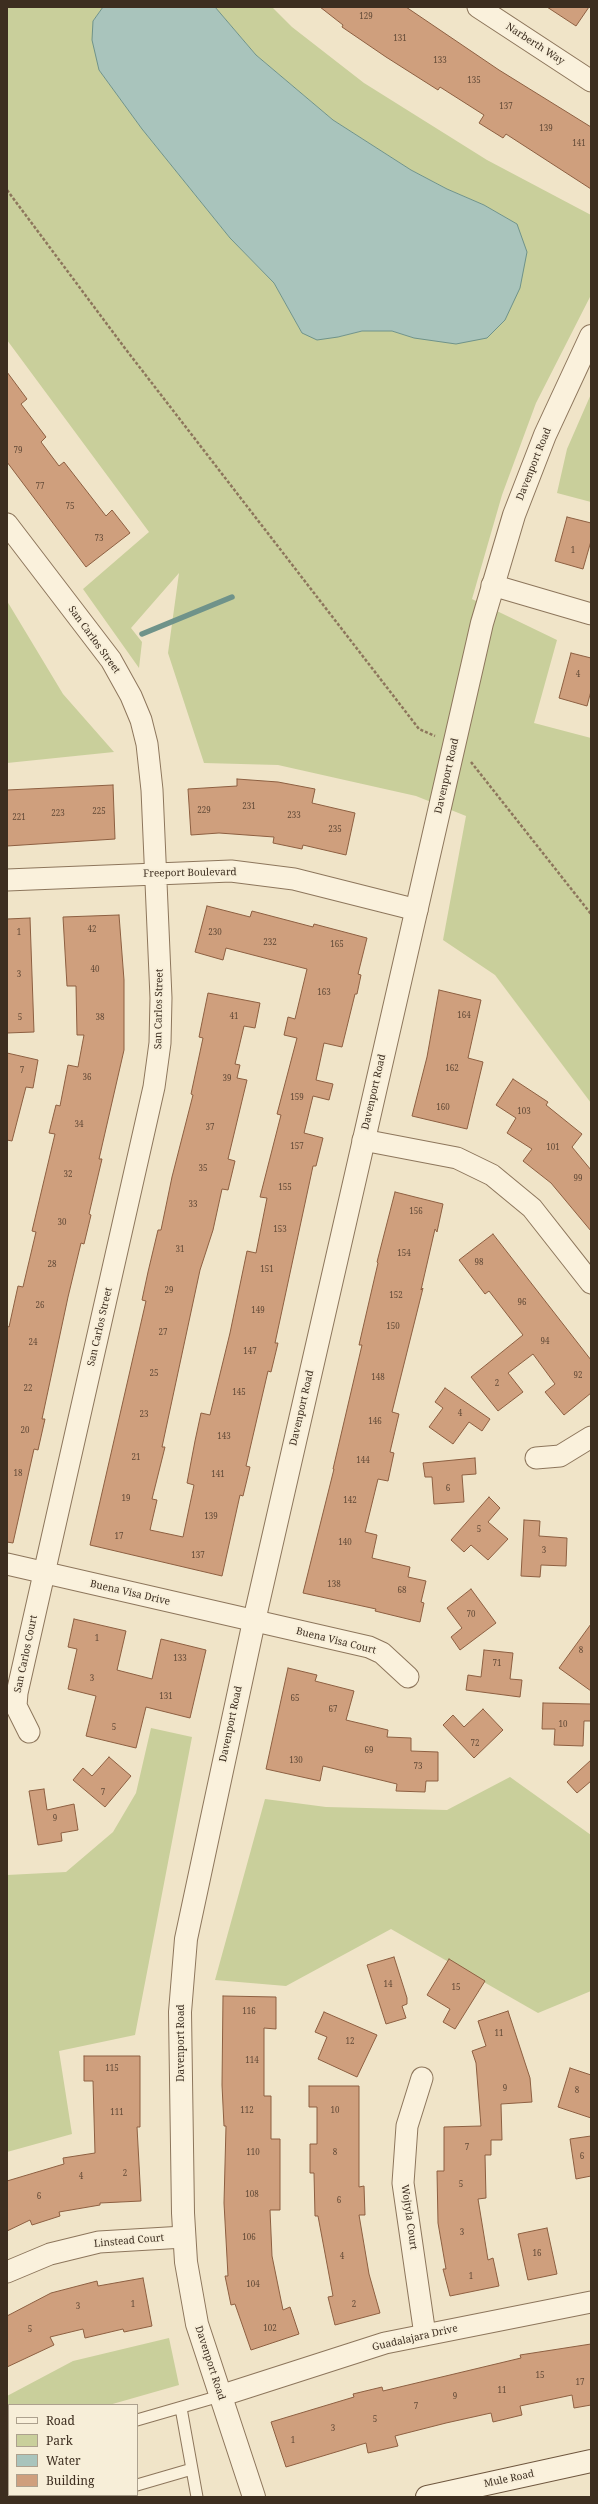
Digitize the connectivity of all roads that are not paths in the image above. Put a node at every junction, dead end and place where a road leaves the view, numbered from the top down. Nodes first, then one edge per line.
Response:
1 (478, 7) edge
2 (590, 78) edge
3 (591, 336) edge
4 (7, 524) edge
5 (492, 585) junction
6 (591, 614) edge
7 (156, 873) junction
8 (7, 880) edge
9 (416, 910) junction
10 (363, 1140) junction
11 (591, 1284) edge
12 (591, 1438) edge
13 (536, 1458) dead end
14 (7, 1564) edge
15 (44, 1573) junction
16 (254, 1621) junction
17 (408, 1677) dead end
18 (29, 1732) dead end
19 (422, 2078) dead end
20 (184, 2237) junction
21 (7, 2272) edge
22 (591, 2302) edge
23 (425, 2335) junction
24 (220, 2396) junction
25 (181, 2408) junction
26 (138, 2420) edge
27 (591, 2461) edge
28 (192, 2469) junction
29 (138, 2485) edge
30 (197, 2497) edge
31 (254, 2497) edge
32 (428, 2497) edge

1 - 2 street, Narberth Way
3 - 5 street, Davenport Road
4 - 7 street, San Carlos Street
5 - 6 street
5 - 9 street, Davenport Road
7 - 8 street, Freeport Boulevard
7 - 9 street, Freeport Boulevard
7 - 15 street, San Carlos Street
9 - 10 street, Davenport Road
10 - 11 street
10 - 16 street, Davenport Road
12 - 13 street
14 - 15 street, Buena Visa Drive
15 - 16 street, Buena Visa Drive
15 - 18 street, San Carlos Court
16 - 17 street, Buena Visa Court
16 - 20 street, Davenport Road
19 - 23 street, Wojtyla Court
20 - 21 street, Linstead Court
20 - 24 street, Davenport Road
22 - 23 street, Guadalajara Drive
23 - 24 street, Guadalajara Drive
24 - 25 lane
24 - 31 street, Davenport Road
25 - 26 lane
25 - 28 lane
27 - 32 street, Mule Road
28 - 29 lane
28 - 30 lane

